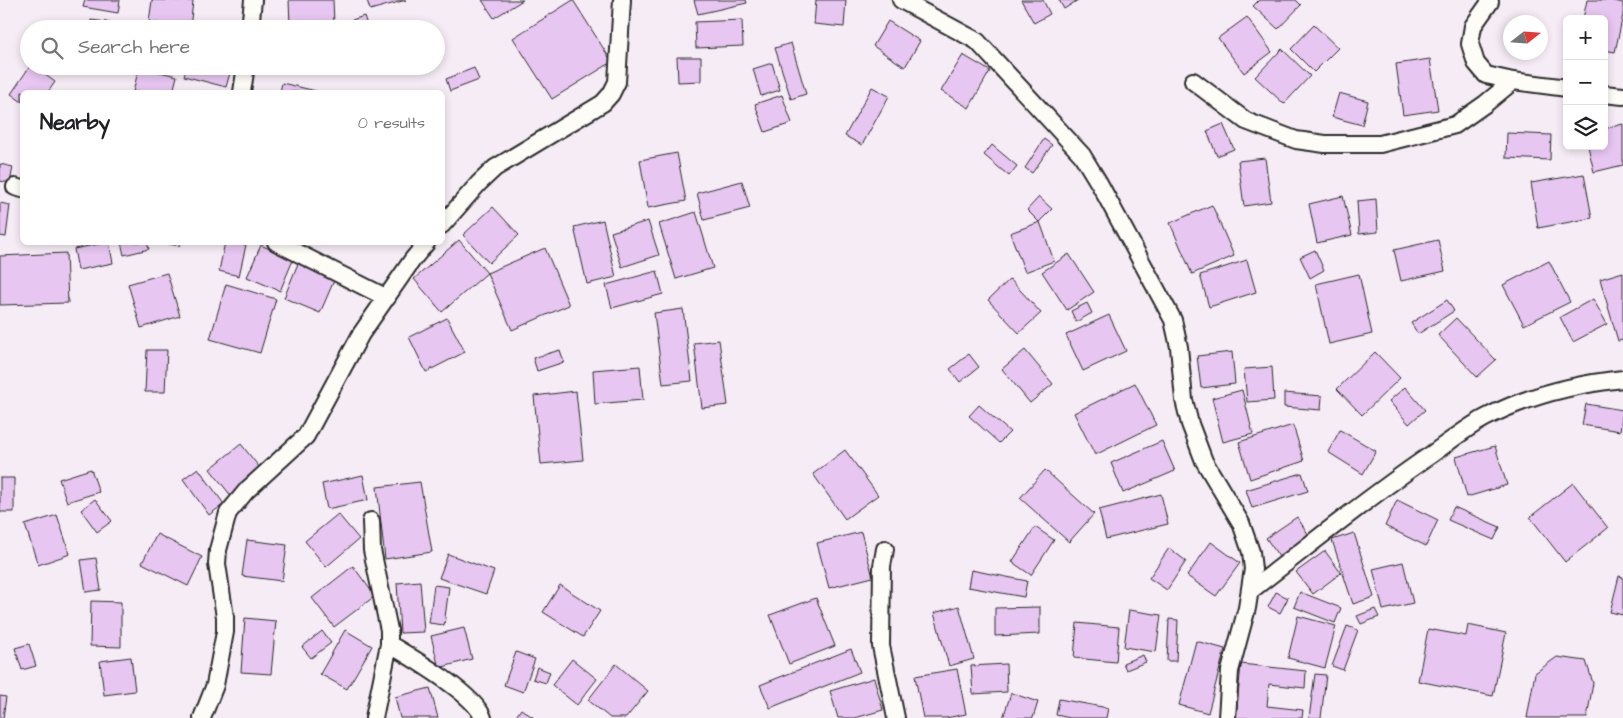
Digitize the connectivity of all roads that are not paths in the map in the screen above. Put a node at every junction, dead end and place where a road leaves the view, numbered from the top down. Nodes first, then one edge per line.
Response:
1 (253, 0) edge
2 (622, 0) edge
3 (901, 0) edge
4 (1490, 2) dead end
5 (251, 20) edge
6 (245, 75) edge
7 (1193, 81) dead end
8 (1513, 81) junction
9 (1563, 87) edge
10 (242, 90) edge
11 (1608, 94) edge
12 (1623, 96) edge
13 (445, 221) edge
14 (282, 245) edge
15 (425, 245) edge
16 (386, 298) junction
17 (1623, 379) edge
18 (370, 521) dead end
19 (885, 549) dead end
20 (1250, 592) junction
21 (389, 644) junction
22 (202, 718) edge
23 (374, 718) edge
24 (483, 718) edge
25 (896, 718) edge
26 (1227, 718) edge

1 - 5 street
2 - 13 street
3 - 20 street
4 - 8 street
6 - 10 street
7 - 8 street
8 - 9 street
11 - 12 street
14 - 16 street
15 - 16 street
16 - 22 street
17 - 20 street
18 - 21 street
19 - 25 street
20 - 26 street
21 - 23 street
21 - 24 street

